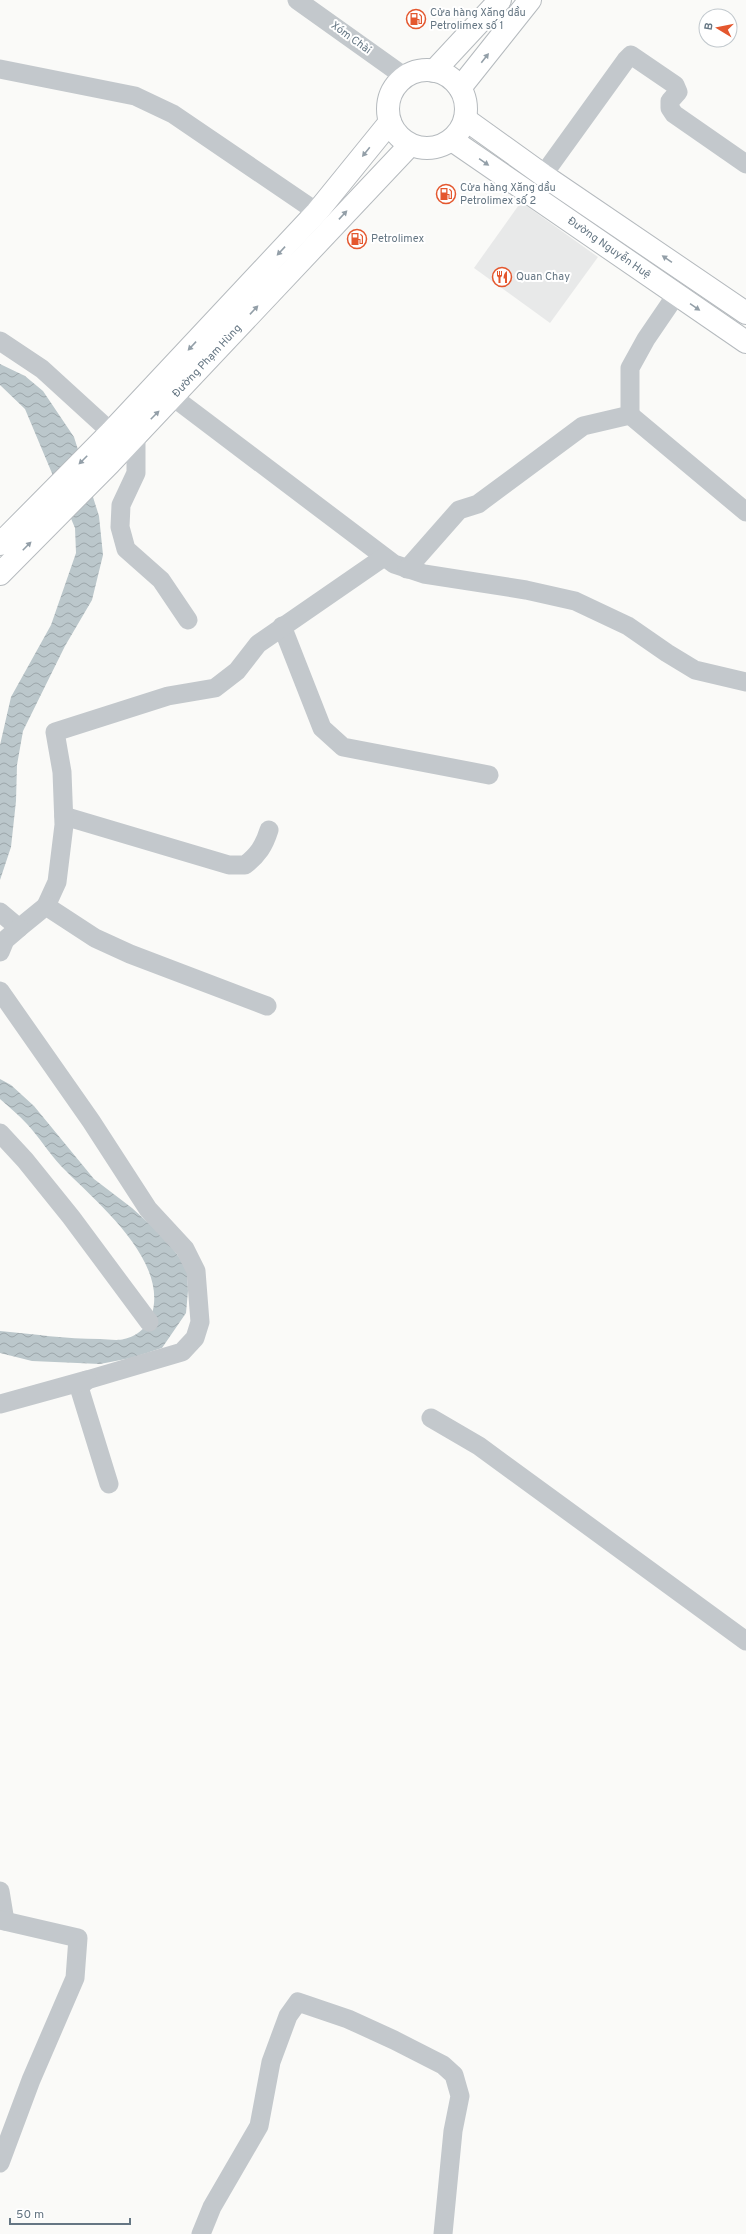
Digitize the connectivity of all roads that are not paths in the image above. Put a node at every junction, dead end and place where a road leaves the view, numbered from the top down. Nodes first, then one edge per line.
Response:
1 (297, 0) edge
2 (500, 0) edge
3 (530, 0) edge
4 (0, 69) edge
5 (434, 71) junction
6 (406, 77) junction
7 (460, 88) junction
8 (465, 119) junction
9 (390, 122) junction
10 (452, 140) junction
11 (410, 144) junction
12 (746, 164) edge
13 (543, 175) junction
14 (317, 212) junction
15 (676, 295) junction
16 (746, 313) edge
17 (0, 341) edge
18 (746, 342) edge
19 (173, 397) junction
20 (630, 415) junction
21 (111, 432) junction
22 (136, 434) junction
23 (746, 512) edge
24 (0, 544) edge
25 (384, 556) junction
26 (407, 569) junction
27 (0, 574) edge
28 (188, 620) dead end
29 (282, 626) junction
30 (746, 682) edge
31 (489, 775) dead end
32 (64, 816) junction
33 (269, 830) dead end
34 (46, 906) junction
35 (0, 912) edge
36 (20, 928) junction
37 (0, 952) edge
38 (0, 990) edge
39 (267, 1006) dead end
40 (0, 1133) edge
41 (149, 1322) dead end
42 (87, 1380) junction
43 (0, 1404) edge
44 (430, 1418) dead end
45 (109, 1484) dead end
46 (746, 1641) edge
47 (0, 1891) edge
48 (3, 1921) edge
49 (0, 2163) edge
50 (202, 2234) edge
51 (443, 2234) edge

1 - 6 street, Xóm Chài
2 - 5 main road
7 -> 3 main road
4 - 14 street
5 - 6 main road
5 - 7 main road
6 - 9 main road
7 - 8 main road
8 - 10 main road
8 - 13 main road, Đường Nguyễn Huệ
9 - 11 main road
9 -> 14 main road, Đường Phạm Hùng
10 - 11 main road
10 -> 15 main road, Đường Nguyễn Huệ
19 -> 11 main road, Đường Phạm Hùng
12 - 13 street
16 -> 13 main road, Đường Nguyễn Huệ
14 -> 21 main road, Đường Phạm Hùng
15 -> 18 main road, Đường Nguyễn Huệ
15 - 20 street
17 - 21 street
22 -> 19 main road, Đường Phạm Hùng
19 - 25 street
20 - 23 street
20 - 26 street
21 -> 24 main road, Đường Phạm Hùng
27 -> 22 main road, Đường Phạm Hùng
22 - 28 street
25 - 26 street
25 - 29 street
26 - 30 street
29 - 31 street
29 - 32 street
32 - 33 street
32 - 34 street
34 - 36 street
34 - 39 street
35 - 36 street
36 - 37 street
38 - 42 street
40 - 41 street
42 - 43 street
42 - 45 street
44 - 46 street
47 - 48 street
48 - 49 street
50 - 51 street

